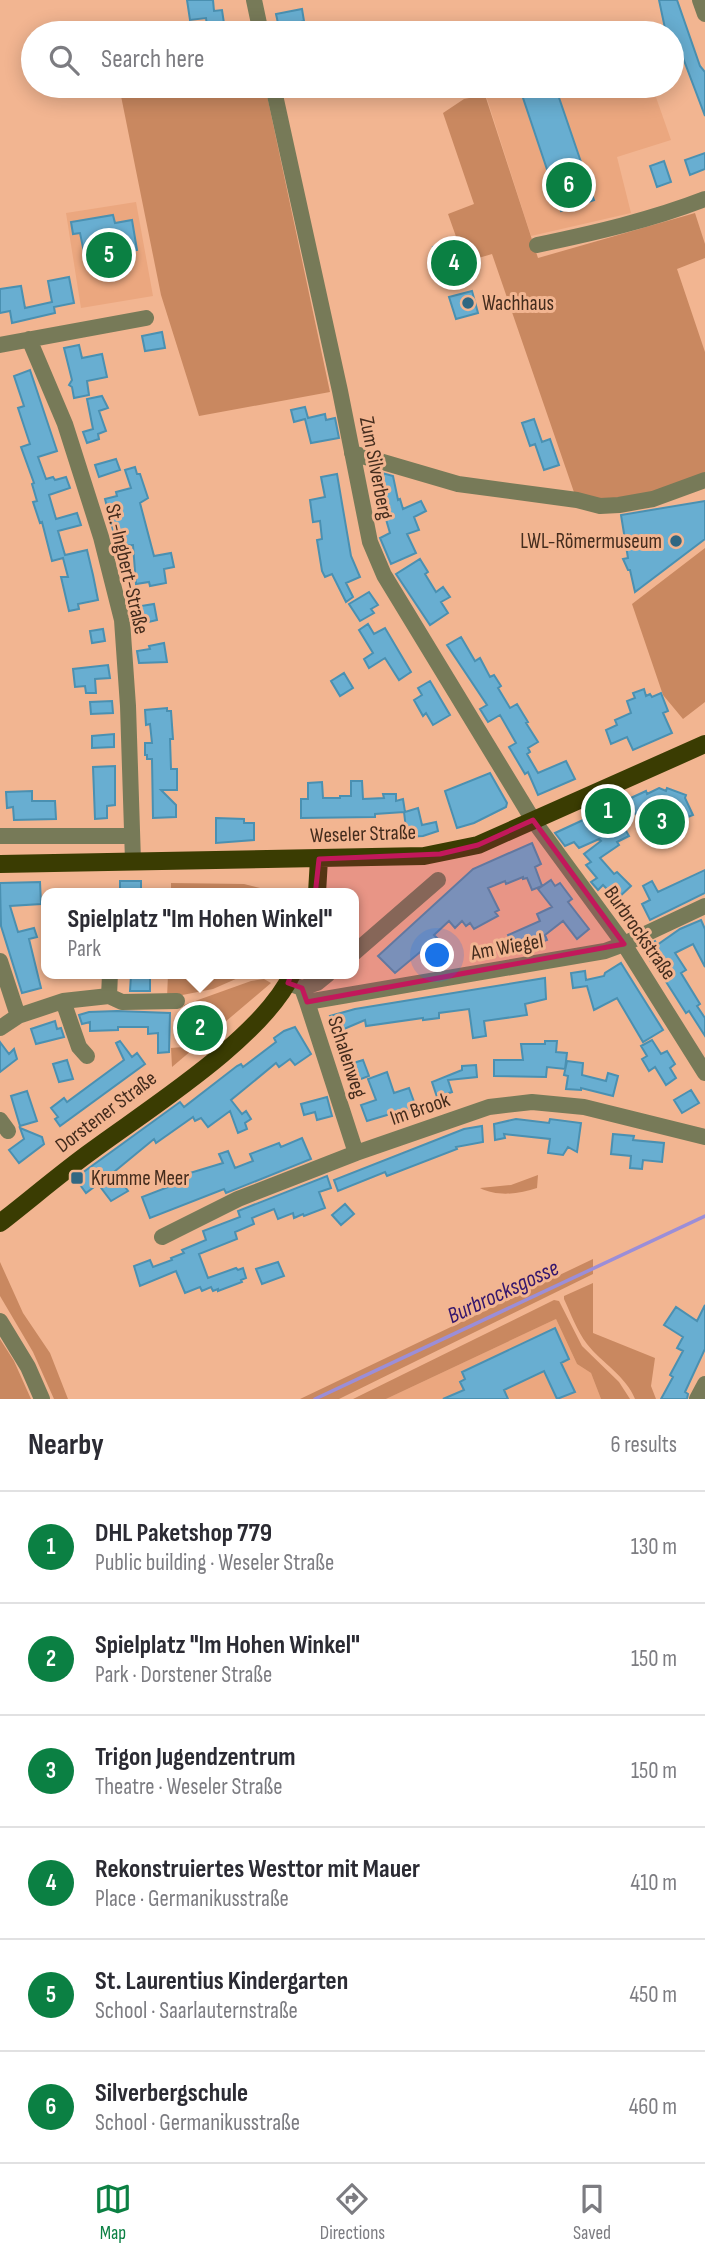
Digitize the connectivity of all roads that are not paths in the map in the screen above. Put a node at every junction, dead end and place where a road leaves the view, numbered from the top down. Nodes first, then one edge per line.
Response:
1 (254, 0) edge
2 (700, 0) edge
3 (705, 15) edge
4 (258, 21) edge
5 (276, 98) edge
6 (705, 199) edge
7 (537, 244) dead end
8 (146, 318) dead end
9 (29, 339) junction
10 (0, 345) edge
11 (352, 453) junction
12 (705, 480) edge
13 (705, 744) edge
14 (533, 820) junction
15 (0, 836) edge
16 (132, 836) junction
17 (319, 859) junction
18 (133, 861) junction
19 (0, 864) edge
20 (438, 880) dead end
21 (317, 888) edge
22 (705, 906) edge
23 (624, 944) junction
24 (359, 949) edge
25 (0, 961) edge
26 (110, 979) edge
27 (322, 979) edge
28 (297, 987) edge
29 (108, 996) junction
30 (177, 1000) dead end
31 (63, 1001) junction
32 (18, 1016) junction
33 (0, 1028) edge
34 (87, 1056) dead end
35 (705, 1073) edge
36 (705, 1137) edge
37 (356, 1153) junction
38 (0, 1223) edge
39 (162, 1237) dead end
40 (0, 1321) edge
41 (705, 1384) edge
42 (42, 1399) edge
43 (697, 1399) edge

1 - 4 street
2 - 3 street
5 - 11 street, Zum Silverberg
6 - 7 street
8 - 9 street
9 - 10 street
9 - 16 street, St.-Ingbert-Straße
11 - 12 street
11 - 14 street, Zum Silverberg
13 - 14 main road, Weseler Straße
14 - 17 main road, Weseler Straße
14 - 23 street, Burbrockstraße
15 - 16 street
16 - 18 street, St.-Ingbert-Straße
17 - 18 main road, Weseler Straße
17 - 21 main road
18 - 19 main road, Weseler Straße
20 - 24 street
22 - 23 street, Am Wiegel
23 - 28 street, Am Wiegel
23 - 35 street, Burbrockstraße
25 - 32 street
26 - 29 street
27 - 28 street
28 - 37 street, Schalenweg
28 - 38 main road, Dorstener Straße
29 - 30 street
29 - 31 street
31 - 32 street
31 - 34 street
32 - 33 street
36 - 37 street, Im Brook
37 - 39 street, Im Brook
40 - 42 street
41 - 43 street

